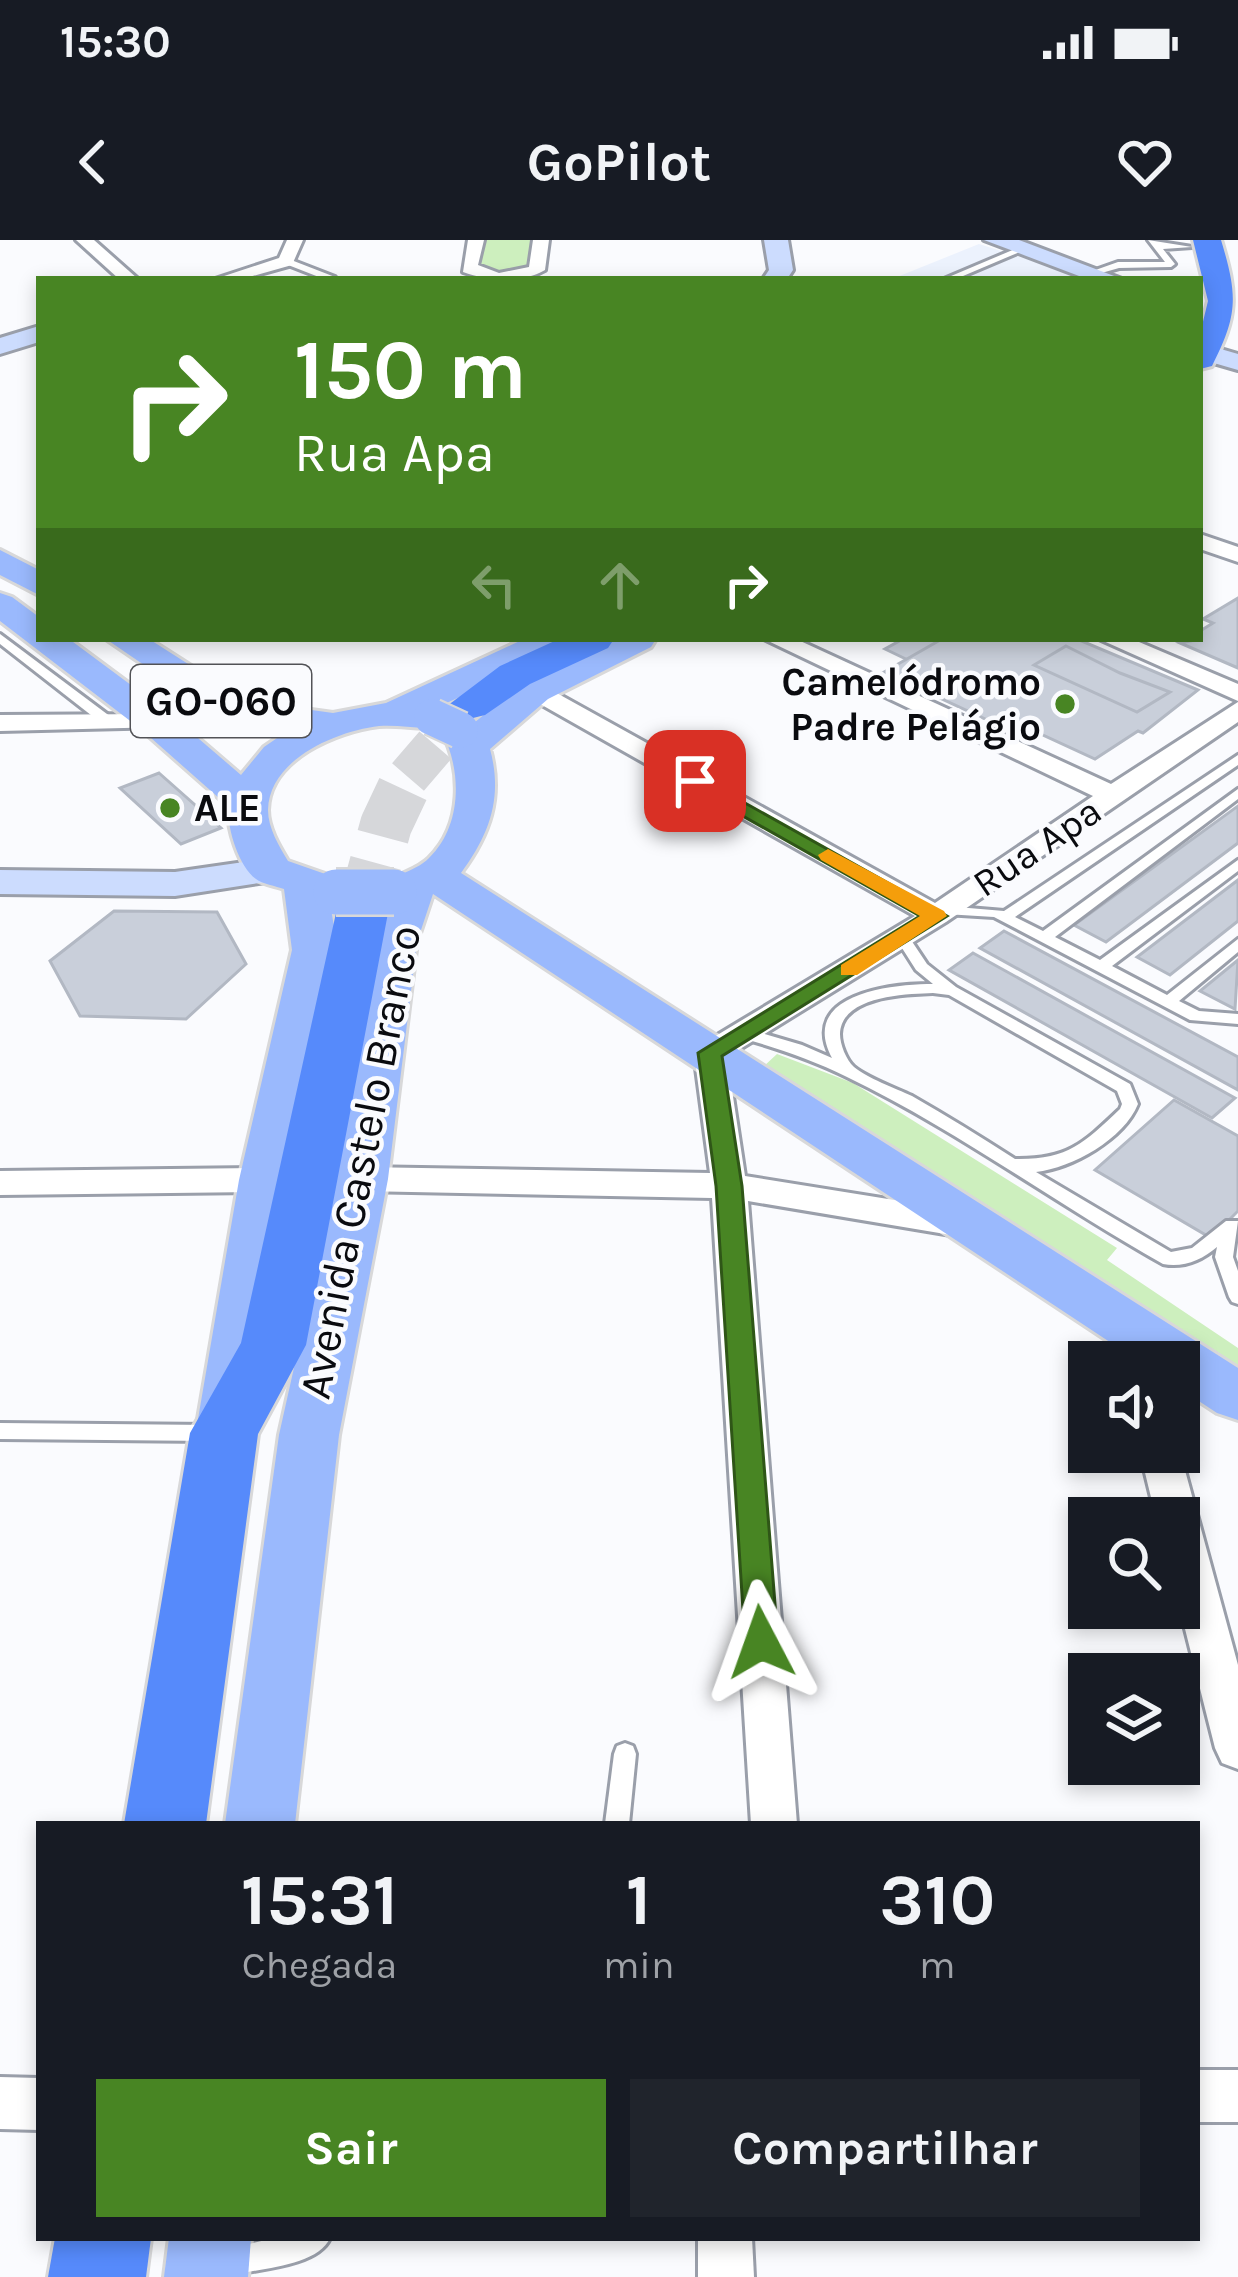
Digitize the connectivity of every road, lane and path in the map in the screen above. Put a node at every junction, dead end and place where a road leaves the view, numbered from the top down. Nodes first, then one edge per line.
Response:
1 (84, 240) edge
2 (295, 240) edge
3 (476, 240) edge
4 (541, 240) edge
5 (776, 240) edge
6 (996, 240) edge
7 (1024, 248) junction
8 (1185, 255) edge
9 (286, 261) junction
10 (1092, 272) edge
11 (126, 276) edge
12 (234, 276) edge
13 (324, 276) edge
14 (472, 276) edge
15 (532, 276) edge
16 (777, 276) edge
17 (955, 276) edge
18 (1235, 321) edge
19 (36, 335) edge
20 (0, 346) edge
21 (1211, 357) edge
22 (1203, 542) edge
23 (1238, 555) edge
24 (0, 560) edge
25 (36, 583) edge
26 (0, 604) edge
27 (36, 631) edge
28 (0, 638) edge
29 (50, 642) edge
30 (129, 642) edge
31 (550, 642) edge
32 (586, 642) edge
33 (632, 642) edge
34 (782, 642) edge
35 (1119, 642) edge
36 (535, 691) junction
37 (1238, 692) edge
38 (1238, 710) edge
39 (156, 722) junction
40 (447, 722) junction
41 (0, 723) edge
42 (110, 723) junction
43 (331, 724) junction
44 (1238, 759) edge
45 (1238, 793) edge
46 (1112, 795) junction
47 (248, 803) junction
48 (1238, 864) edge
49 (0, 882) edge
50 (364, 895) junction
51 (940, 913) junction
52 (1006, 916) junction
53 (511, 922) junction
54 (1046, 936) junction
55 (902, 937) junction
56 (1238, 944) edge
57 (1102, 966) junction
58 (953, 991) junction
59 (1169, 1001) junction
60 (1238, 1019) edge
61 (726, 1042) junction
62 (849, 1070) junction
63 (1001, 1161) junction
64 (362, 1179) junction
65 (265, 1180) junction
66 (0, 1183) edge
67 (729, 1186) junction
68 (1235, 1223) edge
69 (973, 1226) junction
70 (1238, 1297) edge
71 (1128, 1341) edge
72 (273, 1346) junction
73 (1200, 1378) edge
74 (1238, 1397) edge
75 (0, 1431) edge
76 (224, 1433) junction
77 (309, 1435) junction
78 (1200, 1604) edge
79 (1238, 1748) edge
80 (625, 1754) dead end
81 (165, 1821) edge
82 (260, 1821) edge
83 (616, 1821) edge
84 (774, 1821) edge
85 (1200, 2096) edge
86 (1238, 2096) edge
87 (0, 2103) edge
88 (36, 2104) edge
89 (103, 2241) edge
90 (313, 2241) edge
91 (725, 2241) edge
92 (208, 2260) edge
93 (97, 2277) edge
94 (726, 2277) edge

1 - 11 street
2 - 9 street
3 - 14 street
4 - 15 street
5 - 16 street
6 - 7 street
7 - 10 street
7 - 17 lane
8 - 10 lane
8 - 18 highway
9 - 12 street
9 - 13 lane
18 - 21 highway
19 - 20 street
22 - 23 street
24 - 25 main road
26 - 27 main road, GO-060 / GO-060
28 - 42 lane
29 - 39 main road, GO-060 / GO-060
30 - 43 main road, GO-060 / GO-060
31 - 40 main road
32 - 40 highway
33 - 36 main road
34 - 46 street
35 - 37 street
36 - 40 main road
36 - 51 street
38 - 46 street, Rua Apa
39 - 42 street
39 - 47 main road, GO-060 / GO-060
40 - 43 main road, GO-060
40 - 50 main road
41 - 42 street
43 - 47 main road
44 - 52 lane
45 - 54 lane
46 - 51 street, Rua Apa
47 - 50 main road, GO-060
48 - 57 lane
49 - 50 street
50 - 53 main road
50 - 53 main road
50 - 64 main road, Avenida Castelo Branco
50 - 65 main road, Avenida Castelo Branco
50 - 72 highway, Avenida Castelo Branco
51 - 52 lane
51 - 55 street, Rua Apa
52 - 54 lane
53 - 61 main road
54 - 57 lane
55 - 58 lane
55 - 61 street, Rua Apa
56 - 59 lane
57 - 59 lane
58 - 62 lane
58 - 63 lane
59 - 60 lane
61 - 62 lane
61 - 67 street
61 - 69 main road
62 - 63 lane
63 - 68 lane
64 - 67 street
64 - 77 main road, Avenida Castelo Branco
65 - 66 street
65 - 76 main road, Avenida Castelo Branco
67 - 69 street
67 - 84 street
68 - 70 lane
69 - 71 main road
72 - 76 highway, Avenida Castelo Branco
72 - 77 main road, Avenida Castelo Branco
73 - 74 main road
75 - 76 lane
76 - 81 highway, Avenida Castelo Branco
77 - 82 main road, Avenida Castelo Branco
78 - 79 street
80 - 83 lane
85 - 86 street
87 - 88 street
89 - 93 highway
90 - 92 lane
91 - 94 street

